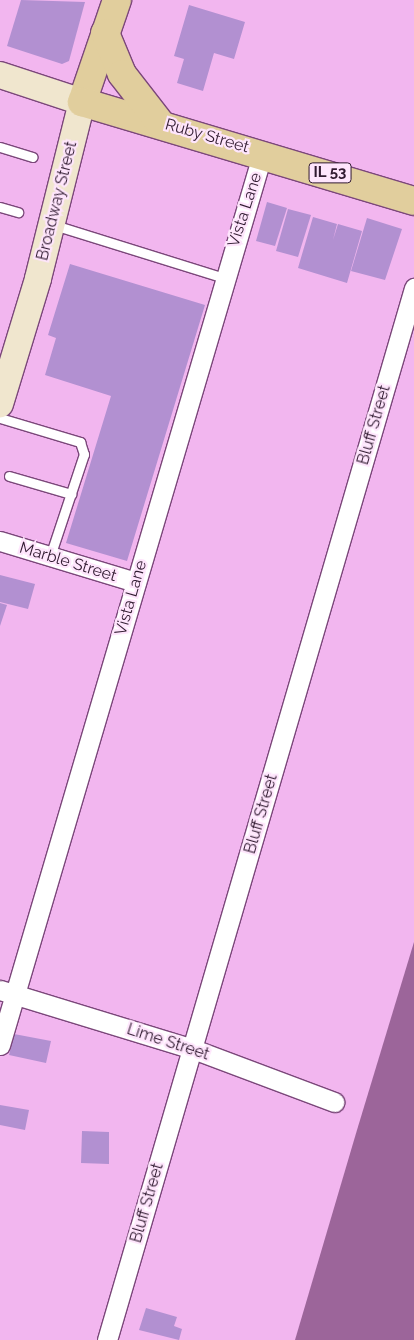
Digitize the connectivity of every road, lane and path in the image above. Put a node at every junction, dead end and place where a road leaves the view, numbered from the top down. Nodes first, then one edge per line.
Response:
1 (117, 0) edge
2 (106, 33) junction
3 (0, 76) edge
4 (82, 102) junction
5 (160, 123) junction
6 (0, 147) edge
7 (264, 152) junction
8 (33, 157) dead end
9 (414, 201) edge
10 (0, 207) edge
11 (18, 212) dead end
12 (52, 225) junction
13 (224, 278) junction
14 (414, 288) edge
15 (0, 404) edge
16 (9, 476) dead end
17 (70, 494) junction
18 (0, 542) edge
19 (50, 556) junction
20 (136, 582) junction
21 (8, 992) edge
22 (0, 1044) edge
23 (193, 1049) junction
24 (334, 1102) dead end
25 (107, 1340) edge

1 - 2 main road, Broadway Street
2 - 4 main road, Broadway Street
2 - 5 main road
3 - 4 street, Ruby Street
4 - 5 main road, Ruby Street / IL 53
4 - 12 street, Broadway Street
5 - 7 main road, Ruby Street / IL 53
6 - 8 lane
7 - 9 main road, Ruby Street / IL 53
7 - 13 street, Vista Lane
10 - 11 lane
12 - 13 lane
12 - 15 street, Broadway Street
13 - 20 street, Vista Lane
14 - 23 street, Bluff Street
15 - 17 lane
16 - 17 lane
17 - 19 lane
18 - 19 street, Marble Street
19 - 20 street, Marble Street
20 - 21 street, Vista Lane
21 - 22 street, Vista Lane
21 - 23 street, Lime Street
23 - 24 street, Lime Street
23 - 25 street, Bluff Street

